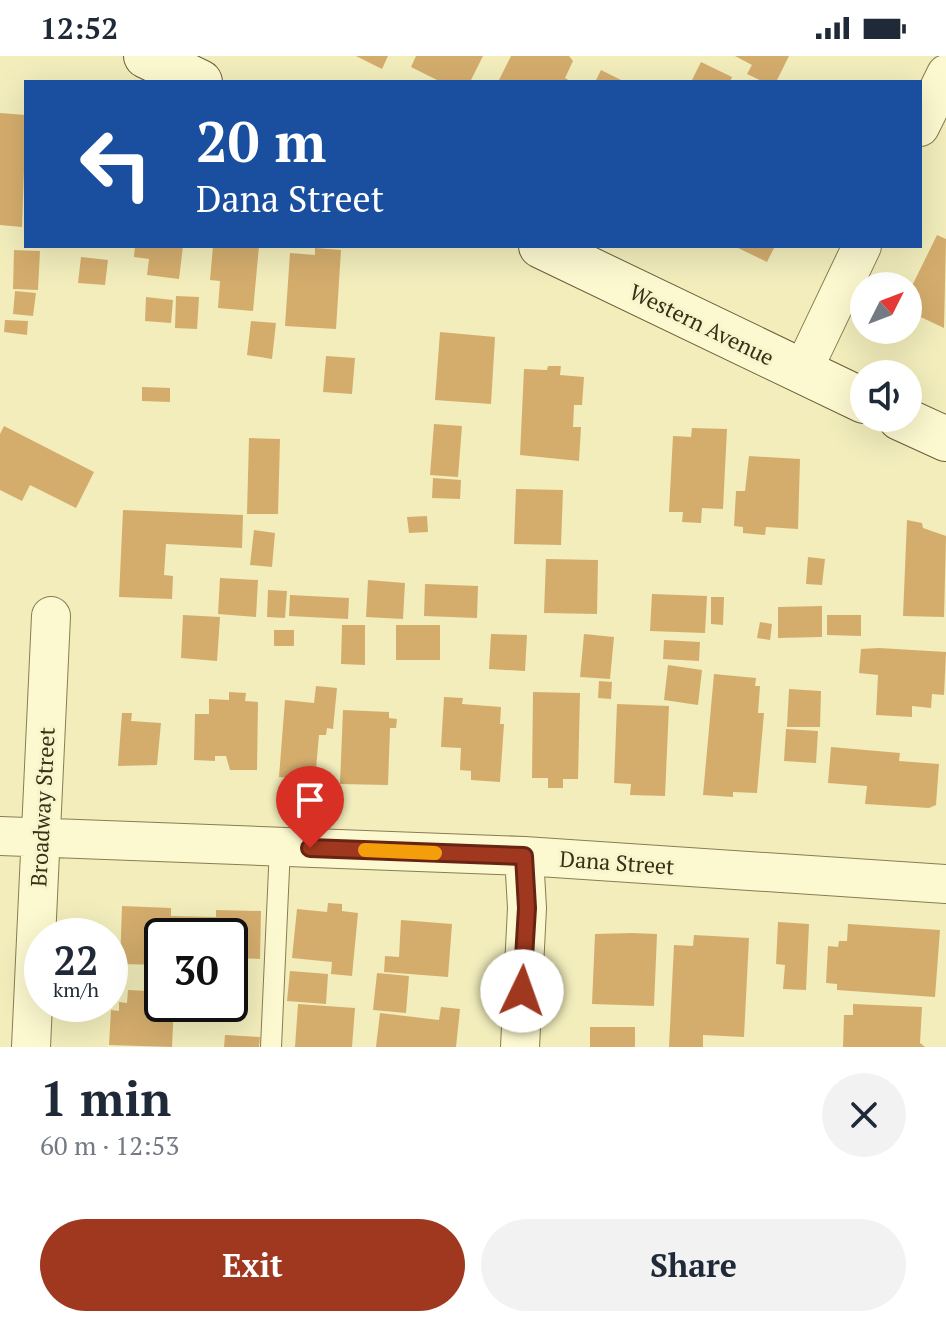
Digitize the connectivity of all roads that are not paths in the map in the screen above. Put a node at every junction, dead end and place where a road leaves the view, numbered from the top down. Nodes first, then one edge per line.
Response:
1 (146, 56) edge
2 (946, 74) edge
3 (196, 80) edge
4 (922, 123) edge
5 (545, 248) edge
6 (861, 248) edge
7 (802, 372) junction
8 (850, 394) edge
9 (922, 428) edge
10 (946, 439) edge
11 (51, 616) dead end
12 (0, 836) edge
13 (40, 838) junction
14 (280, 847) junction
15 (524, 856) junction
16 (946, 884) edge
17 (31, 1047) edge
18 (271, 1047) edge
19 (520, 1047) edge

1 - 3 street
2 - 4 street
5 - 7 street, Western Avenue
6 - 7 street
7 - 8 street, Western Avenue
9 - 10 street
11 - 13 street, Broadway Street
12 - 13 street, Dana Street
13 - 14 street, Dana Street
13 - 17 street, Broadway Street
14 - 15 street, Dana Street
14 - 18 lane
15 - 16 street, Dana Street
15 - 19 street

